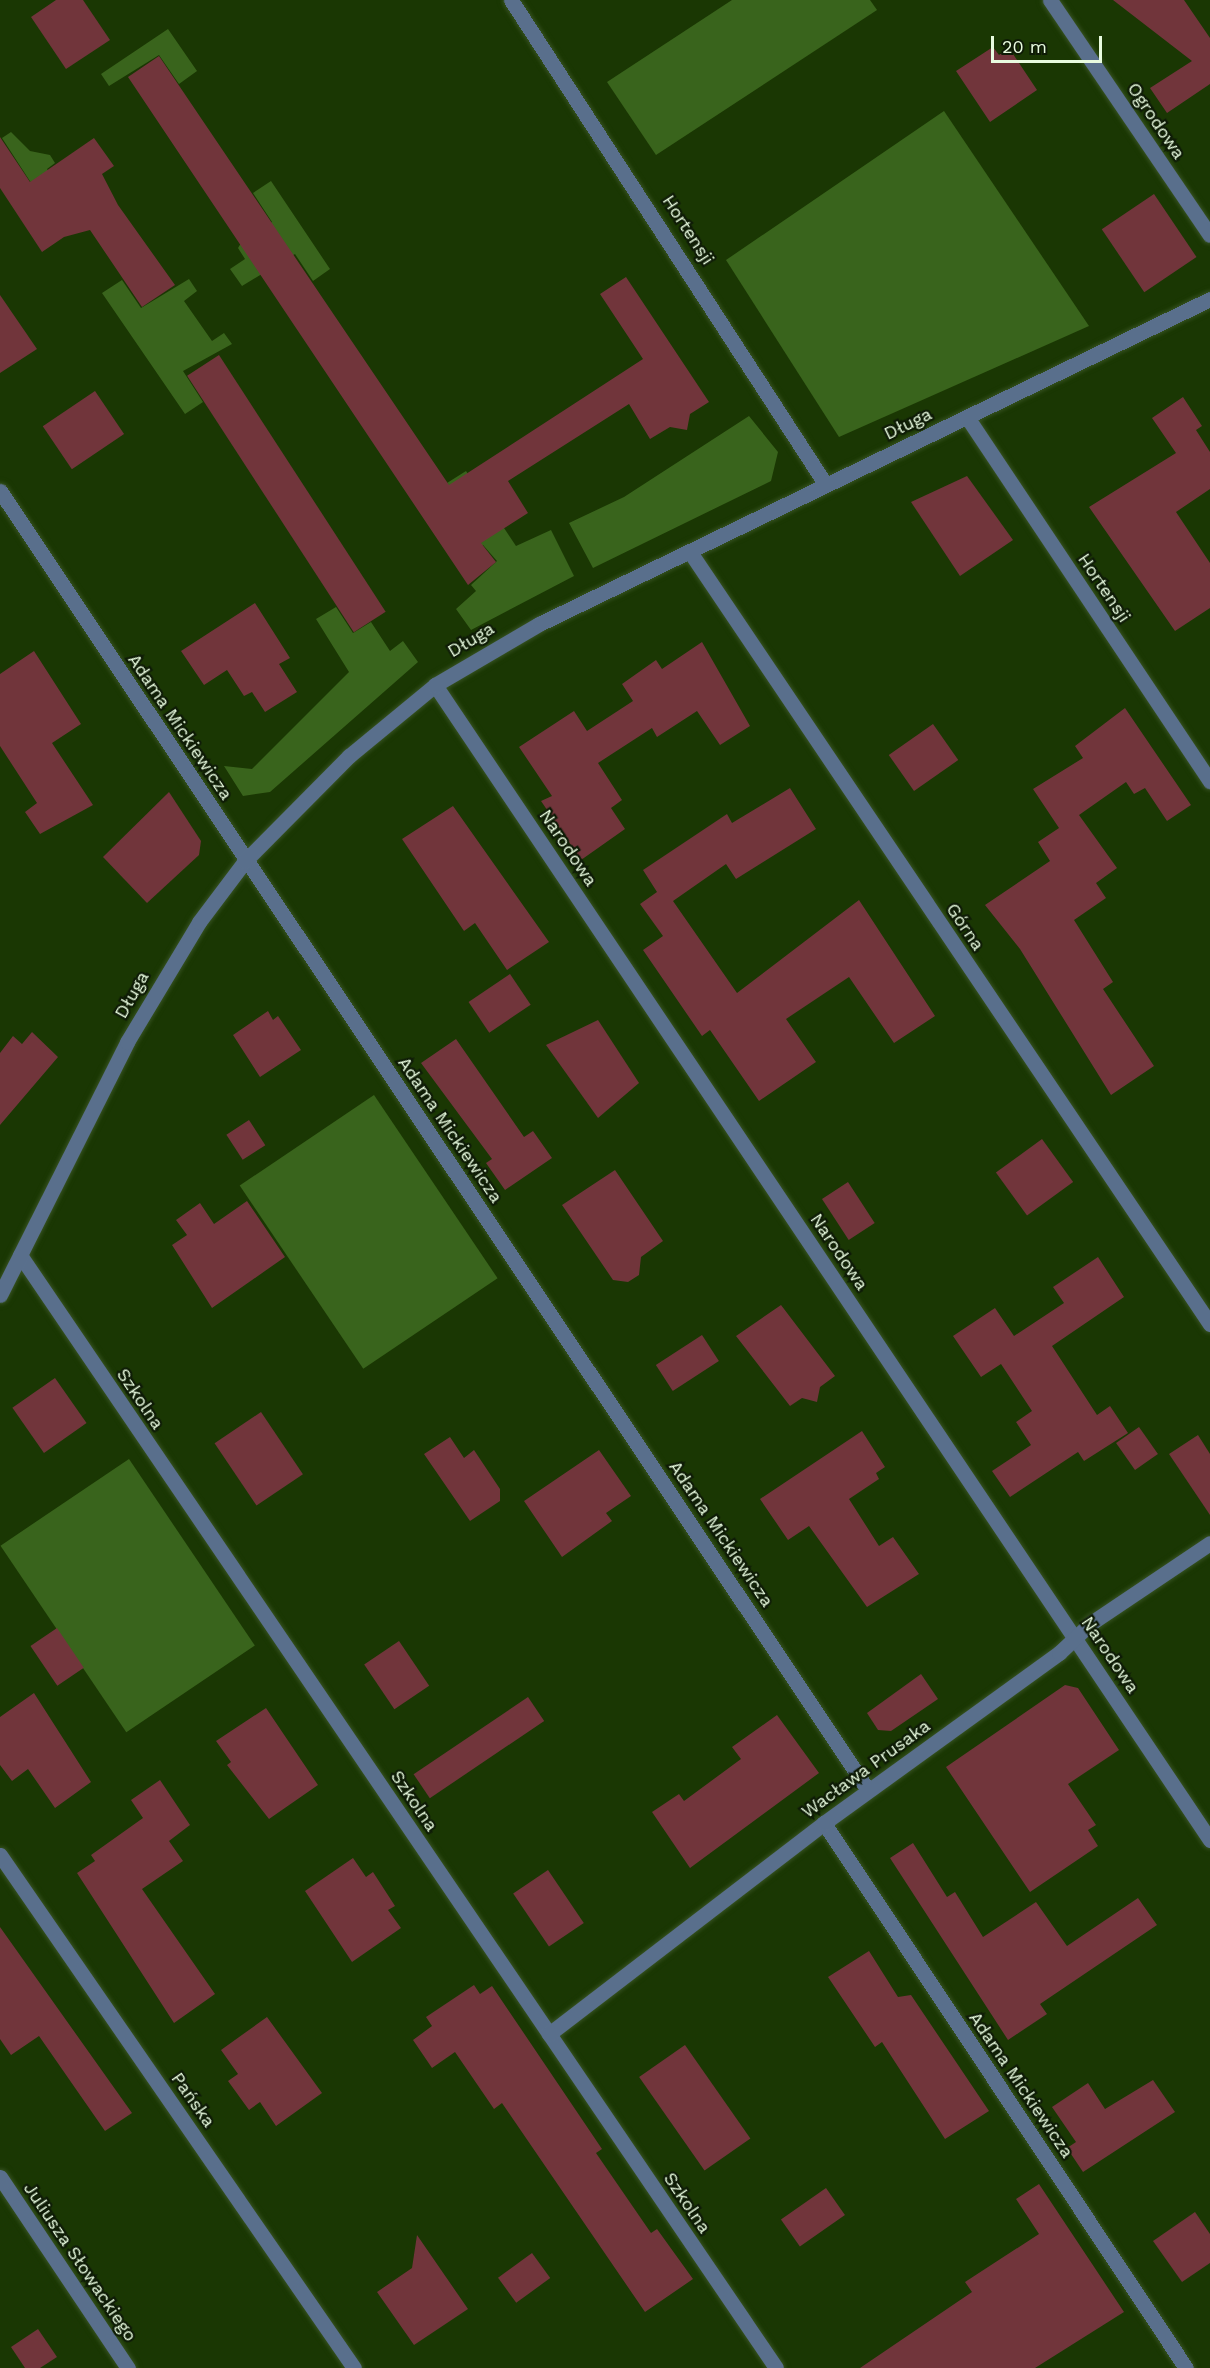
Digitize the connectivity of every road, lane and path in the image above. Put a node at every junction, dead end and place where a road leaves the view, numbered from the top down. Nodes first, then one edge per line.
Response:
1 (511, 0) edge
2 (1050, 0) edge
3 (1210, 235) edge
4 (1210, 299) edge
5 (967, 417) junction
6 (826, 485) junction
7 (0, 492) edge
8 (690, 552) junction
9 (435, 685) junction
10 (1210, 781) edge
11 (245, 861) junction
12 (20, 1255) junction
13 (0, 1295) edge
14 (1210, 1324) edge
15 (1210, 1542) edge
16 (1075, 1638) junction
17 (868, 1790) junction
18 (824, 1823) junction
19 (1210, 1840) edge
20 (0, 1855) edge
21 (549, 2034) junction
22 (0, 2177) edge
23 (128, 2368) edge
24 (354, 2368) edge
25 (776, 2368) edge
26 (1186, 2368) edge

1 - 6 street, Hortensji
2 - 3 street, Ogrodowa
4 - 5 street, Długa
5 - 6 street, Długa
5 - 10 street, Hortensji
6 - 8 street, Długa
7 - 11 street, Adama Mickiewicza
8 - 9 street, Długa
8 - 14 street, Górna
9 - 11 street, Długa
9 - 16 street, Narodowa
11 - 12 street, Długa
11 - 17 street, Adama Mickiewicza
12 - 13 street, Długa
12 - 21 street, Szkolna
15 - 16 street, Wacława Prusaka
16 - 17 street, Wacława Prusaka
16 - 19 street, Narodowa
17 - 18 street, Wacława Prusaka
18 - 21 street, Wacława Prusaka
18 - 26 street, Adama Mickiewicza
20 - 24 street, Pańska
21 - 25 street, Szkolna
22 - 23 street, Juliusza Słowackiego

